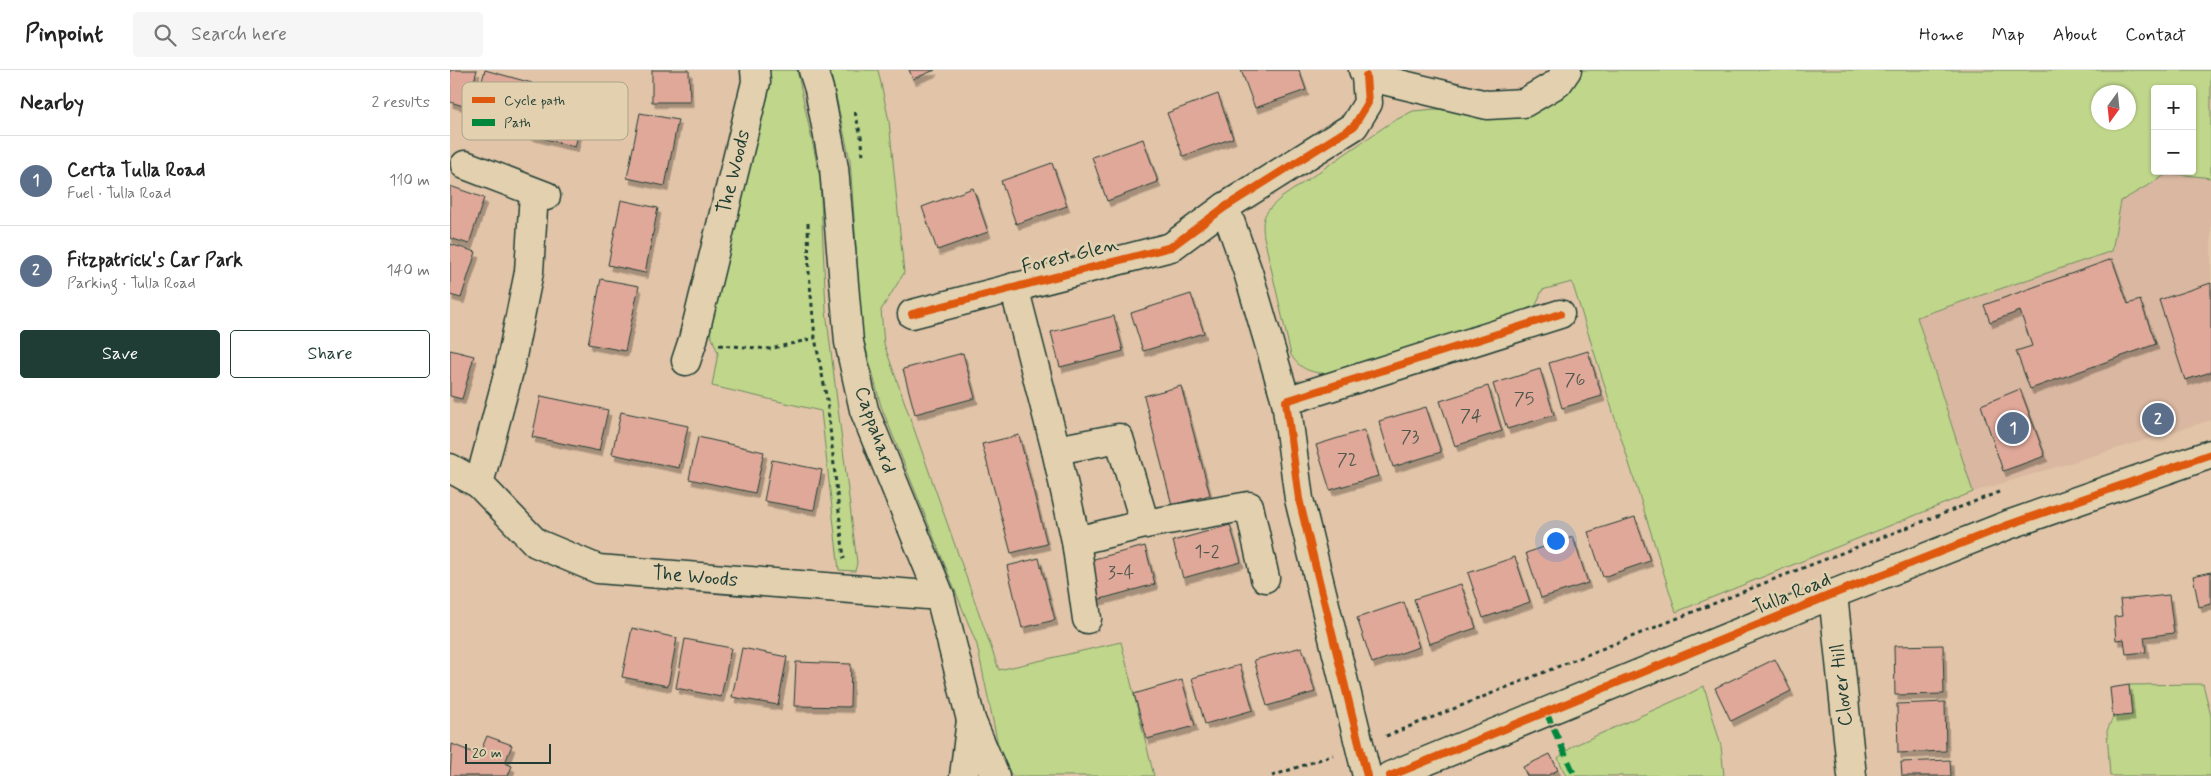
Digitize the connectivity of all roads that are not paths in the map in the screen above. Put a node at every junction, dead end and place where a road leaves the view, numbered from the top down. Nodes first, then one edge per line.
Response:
1 (755, 70) edge
2 (813, 70) edge
3 (1567, 70) edge
4 (1364, 73) edge
5 (465, 165) dead end
6 (1225, 207) junction
7 (1014, 287) junction
8 (912, 314) dead end
9 (1560, 314) dead end
10 (690, 350) road end
11 (1286, 401) junction
12 (1056, 450) junction
13 (2211, 454) edge
14 (450, 468) edge
15 (479, 484) junction
16 (1145, 524) junction
17 (1076, 541) junction
18 (1265, 578) dead end
19 (1833, 594) junction
20 (940, 596) junction
21 (1087, 619) dead end
22 (971, 720) junction
23 (964, 776) edge
24 (995, 776) edge
25 (1367, 776) edge
26 (1390, 776) edge
27 (1852, 776) edge

1 - 10 street, The Woods
2 - 20 street, Cappahard
3 - 4 street
4 - 6 street, Forest Glen
5 - 15 street
6 - 7 street, Forest Glen
6 - 11 street
7 - 8 street, Forest Glen
7 - 12 street, Forest Glen
9 - 11 street
11 - 25 street
12 - 16 street
12 - 17 street, Forest Glen
13 - 19 street, Tulla Road
14 - 15 street, The Woods
15 - 20 street, The Woods
16 - 17 street
16 - 18 street
17 - 21 street, Forest Glen
19 - 26 street, Tulla Road
19 - 27 street, Clover Hill
20 - 22 street, Cappahard
22 - 23 street
22 - 24 street, Cappahard

